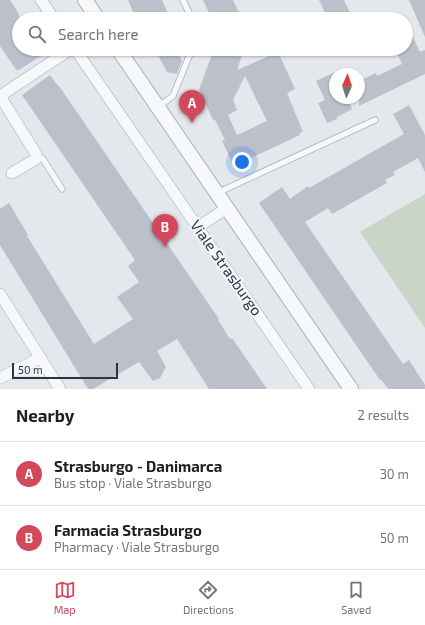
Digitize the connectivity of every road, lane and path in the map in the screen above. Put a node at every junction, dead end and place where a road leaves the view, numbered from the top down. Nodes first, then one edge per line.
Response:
1 (41, 0) edge
2 (85, 0) edge
3 (183, 0) edge
4 (49, 12) edge
5 (93, 12) edge
6 (189, 12) edge
7 (60, 56) edge
8 (79, 56) edge
9 (123, 56) edge
10 (189, 56) edge
11 (0, 96) edge
12 (158, 107) junction
13 (375, 120) dead end
14 (36, 154) junction
15 (12, 174) dead end
16 (62, 189) dead end
17 (217, 194) junction
18 (227, 208) junction
19 (198, 227) junction
20 (0, 294) edge
21 (40, 358) junction
22 (0, 378) edge
23 (60, 389) edge
24 (309, 389) edge
25 (351, 389) edge

1 - 4 street
2 - 5 street
3 - 6 lane
7 - 11 street
8 - 19 street, Viale Strasburgo
9 - 12 street
10 - 12 lane
11 - 14 street
12 - 17 street
13 - 17 lane
14 - 15 street
14 - 16 lane
17 - 18 street
18 - 19 street
18 - 25 street
19 - 24 street, Viale Strasburgo
20 - 21 street
21 - 22 street
21 - 23 street

